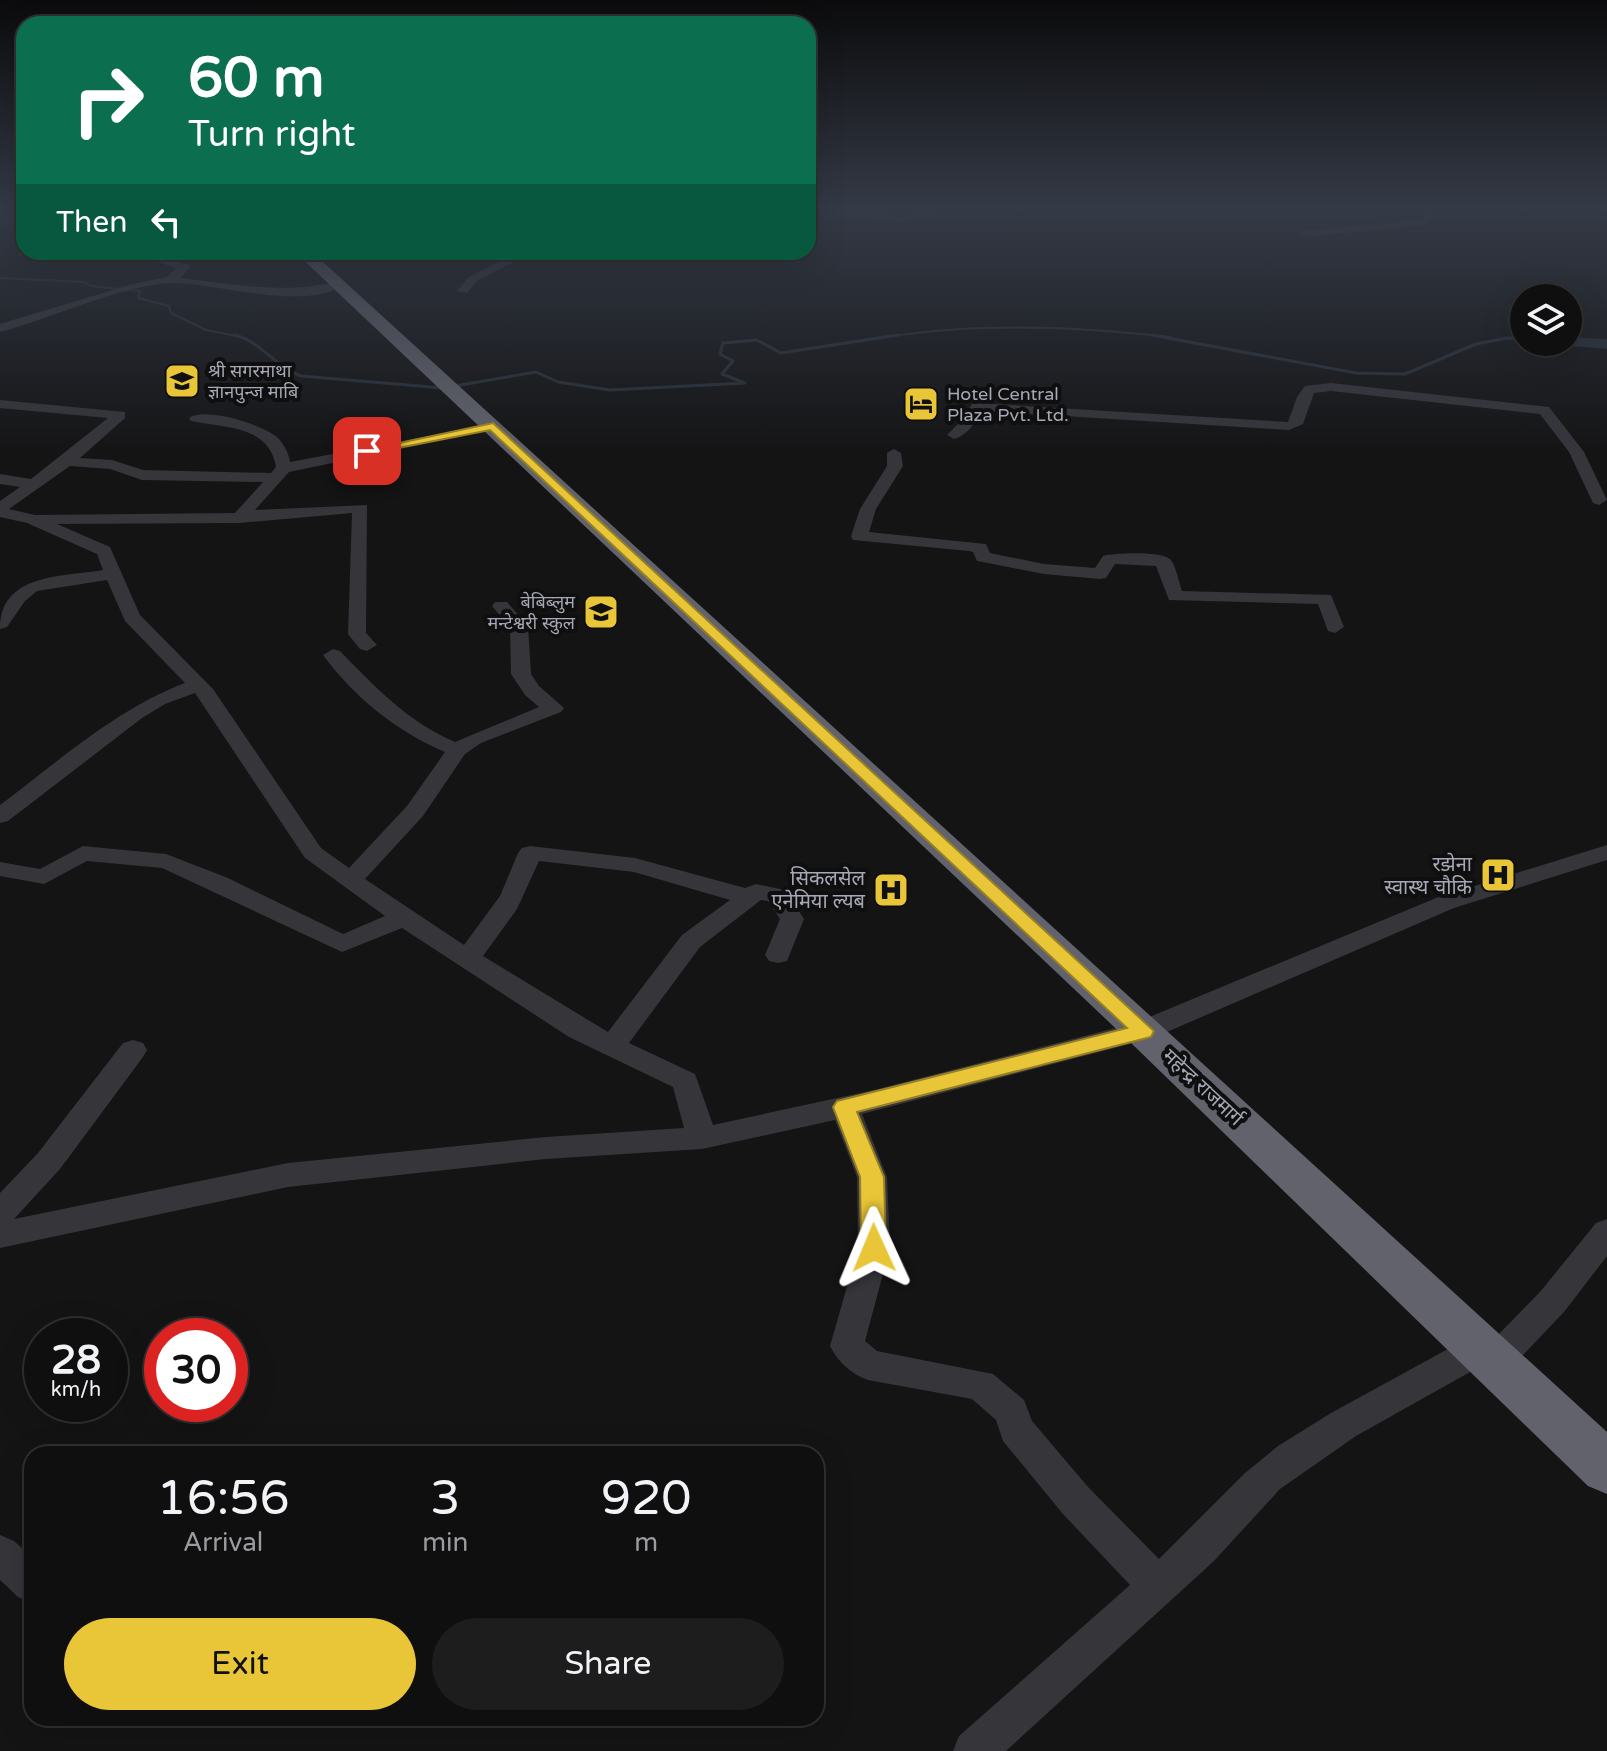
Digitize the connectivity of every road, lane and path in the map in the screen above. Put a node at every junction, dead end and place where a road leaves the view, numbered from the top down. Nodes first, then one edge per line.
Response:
1 (125, 290) edge
2 (243, 290) edge
3 (316, 290) edge
4 (345, 290) edge
5 (0, 328) edge
6 (0, 404) edge
7 (196, 418) dead end
8 (493, 426) junction
9 (954, 435) dead end
10 (894, 453) dead end
11 (67, 461) junction
12 (280, 473) junction
13 (0, 479) edge
14 (36, 485) junction
15 (1599, 500) dead end
16 (0, 510) edge
17 (241, 516) junction
18 (32, 519) junction
19 (112, 574) junction
20 (9, 597) edge
21 (501, 606) dead end
22 (0, 623) edge
23 (1335, 627) dead end
24 (367, 645) dead end
25 (333, 655) dead end
26 (198, 685) junction
27 (457, 750) junction
28 (0, 816) edge
29 (1607, 852) edge
30 (0, 869) edge
31 (351, 880) junction
32 (745, 897) junction
33 (404, 918) junction
34 (778, 955) dead end
35 (467, 958) junction
36 (1143, 1031) junction
37 (612, 1046) junction
38 (133, 1050) dead end
39 (844, 1107) junction
40 (702, 1138) junction
41 (0, 1214) edge
42 (1607, 1232) edge
43 (0, 1235) edge
44 (1487, 1355) junction
45 (1607, 1468) edge
46 (0, 1554) edge
47 (24, 1576) edge
48 (1158, 1586) junction
49 (974, 1751) edge

1 - 5 street
2 - 3 street
4 - 8 highway, महेन्द्र राजमार्ग
6 - 11 street
7 - 12 street
8 - 12 street
8 - 36 highway, महेन्द्र राजमार्ग
9 - 15 street
10 - 23 street
11 - 12 street
11 - 14 street
12 - 17 street
13 - 14 street
14 - 16 street
16 - 18 street
17 - 18 street
17 - 24 street
18 - 19 street
19 - 20 street
19 - 26 street
20 - 22 street
21 - 27 street
25 - 27 street
26 - 28 street
26 - 31 street
27 - 31 street
29 - 36 street
30 - 33 street
31 - 33 street
32 - 34 street
32 - 35 street
32 - 37 street
33 - 35 street
35 - 37 street
36 - 39 street
36 - 44 highway, महेन्द्र राजमार्ग
37 - 40 street
38 - 41 street
39 - 40 street
39 - 48 street
40 - 43 street
42 - 44 street
44 - 45 highway, महेन्द्र राजमार्ग
44 - 48 street
46 - 47 street
48 - 49 street

